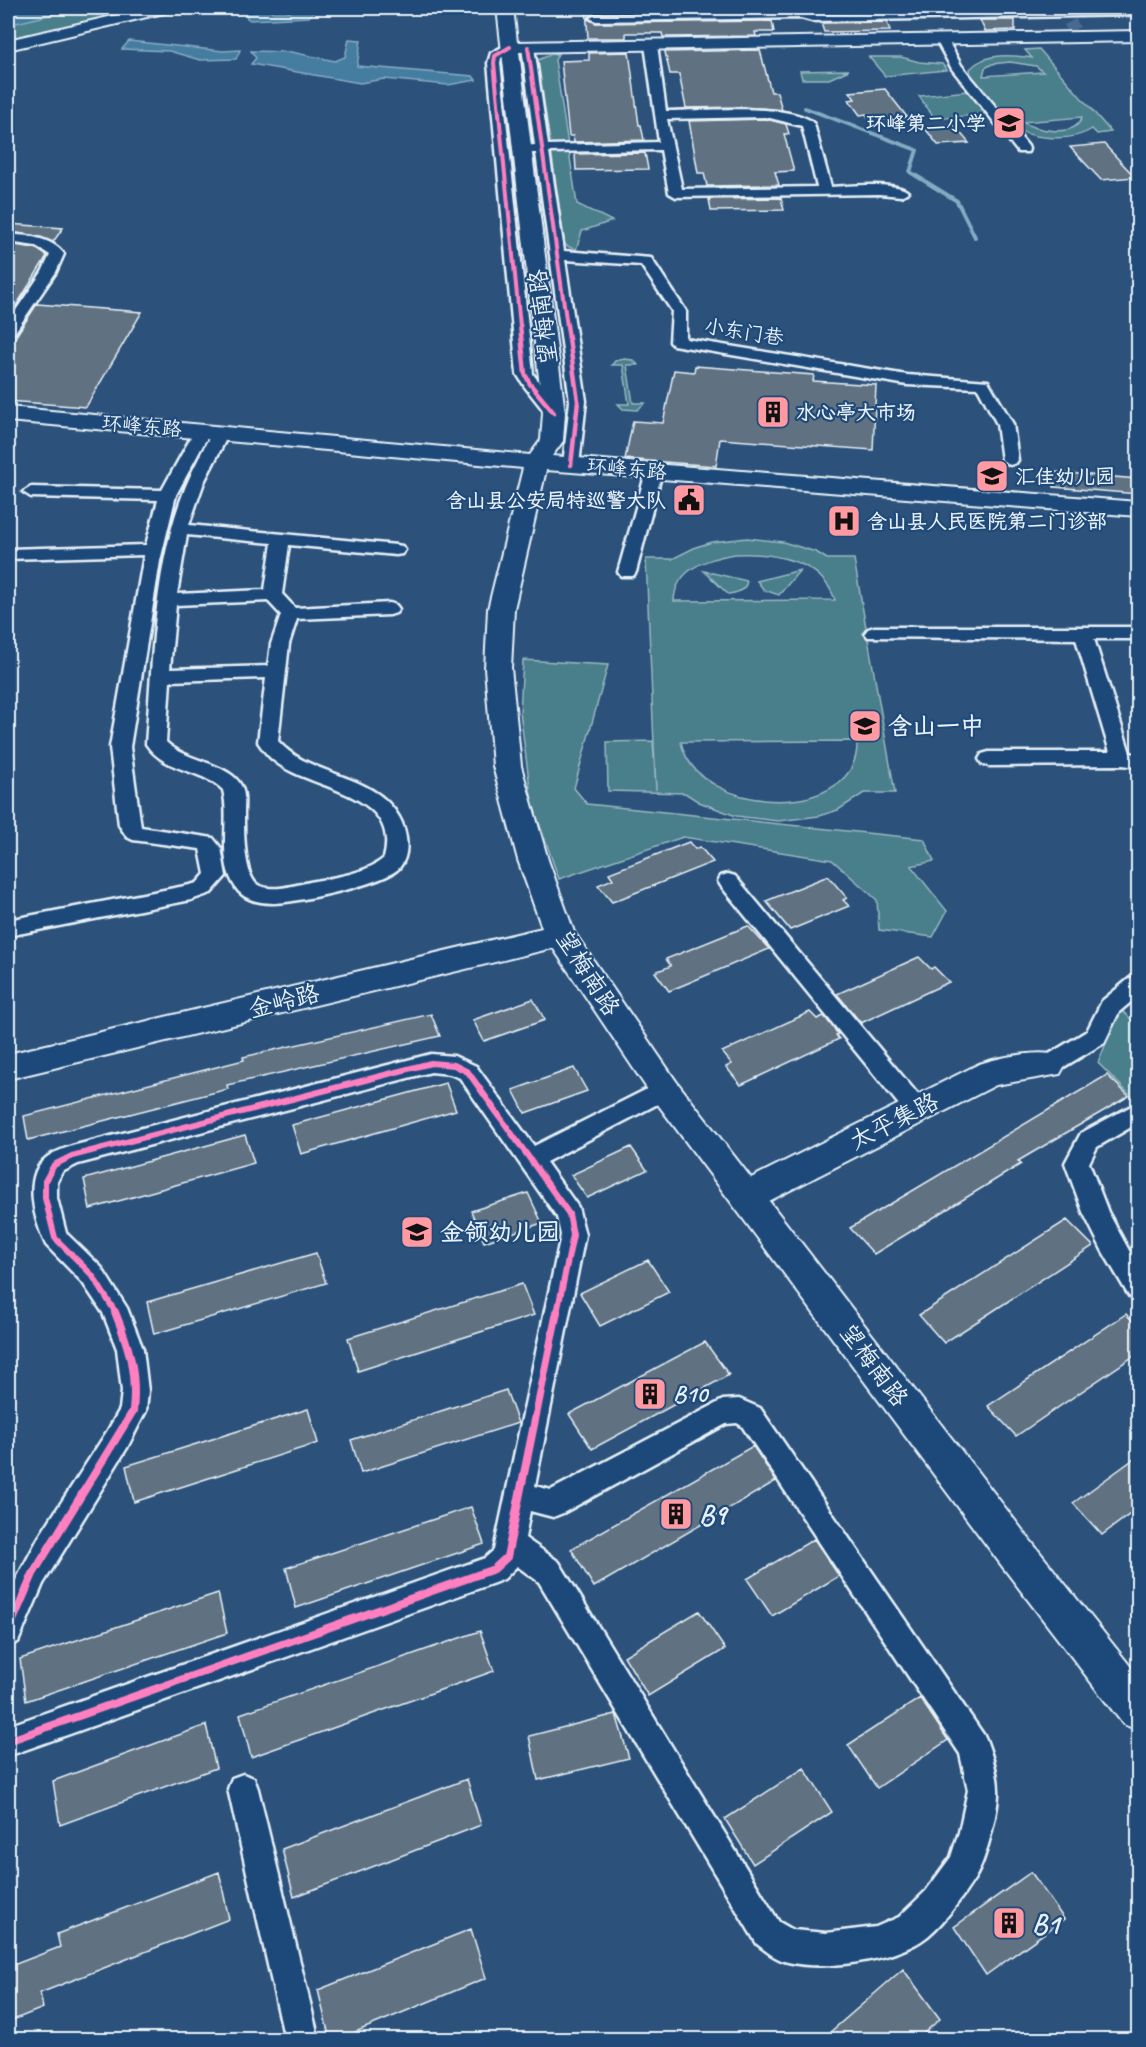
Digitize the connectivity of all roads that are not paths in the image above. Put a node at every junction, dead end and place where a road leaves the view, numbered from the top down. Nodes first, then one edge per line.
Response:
1 (166, 8) edge
2 (505, 8) edge
3 (659, 12) edge
4 (1133, 13) dead end
5 (596, 18) dead end
6 (800, 22) edge
7 (1072, 26) junction
8 (1138, 36) edge
9 (942, 40) junction
10 (819, 42) junction
11 (8, 45) edge
12 (651, 45) junction
13 (519, 47) junction
14 (514, 87) dead end
15 (660, 115) junction
16 (667, 146) junction
17 (522, 149) junction
18 (542, 149) junction
19 (1023, 149) dead end
20 (825, 191) junction
21 (901, 192) dead end
22 (8, 238) edge
23 (514, 254) junction
24 (536, 255) junction
25 (557, 255) junction
26 (8, 332) edge
27 (554, 413) junction
28 (8, 414) edge
29 (212, 433) junction
30 (1010, 460) dead end
31 (536, 462) junction
32 (571, 465) junction
33 (654, 472) junction
34 (31, 492) dead end
35 (168, 495) junction
36 (1138, 509) edge
37 (180, 530) junction
38 (280, 540) junction
39 (154, 550) junction
40 (396, 550) dead end
41 (8, 554) edge
42 (627, 572) dead end
43 (273, 595) junction
44 (169, 600) junction
45 (390, 609) dead end
46 (290, 614) junction
47 (874, 633) dead end
48 (1083, 633) junction
49 (1138, 633) edge
50 (277, 672) junction
51 (162, 675) junction
52 (989, 759) dead end
53 (1130, 759) edge
54 (728, 881) dead end
55 (8, 928) edge
56 (560, 935) junction
57 (1138, 984) edge
58 (1049, 1065) joint
59 (8, 1067) edge
60 (665, 1090) junction
61 (917, 1110) junction
62 (1137, 1112) dead end
63 (530, 1159) junction
64 (746, 1196) junction
65 (1138, 1288) edge
66 (520, 1495) junction
67 (510, 1544) junction
68 (8, 1632) edge
69 (1138, 1709) edge
70 (8, 1741) edge
71 (243, 1789) dead end
72 (302, 2040) edge

1 - 11 main road
2 - 13 main road, 望梅南路
3 - 5 street
3 - 6 street
4 - 7 street
6 - 7 street
6 - 10 main road
6 - 10 street
6 - 12 main road
7 - 8 main road
7 - 9 main road
9 - 10 main road
9 - 19 street
12 - 13 main road
12 - 15 street
13 - 14 main road, 望梅南路
13 - 17 main road, 望梅南路
13 - 18 street
13 - 23 street
15 - 16 street
15 - 20 street
16 - 18 street
16 - 20 street
17 - 18 street
17 - 24 main road, 望梅南路
18 - 25 street
20 - 21 street
22 - 26 street
23 - 24 main road
23 - 27 street
24 - 25 main road
24 - 27 main road, 望梅南路
25 - 30 street, 小东门巷
25 - 32 street
27 - 31 main road, 望梅南路
28 - 29 main road, 环峰东路
29 - 31 main road, 环峰东路
29 - 35 street
29 - 37 street
31 - 32 main road, 环峰东路
31 - 56 main road, 望梅南路
32 - 33 main road, 环峰东路
33 - 36 main road, 环峰东路
33 - 42 street
34 - 35 street
35 - 39 street
37 - 38 street
37 - 44 street
38 - 40 street
38 - 43 street
39 - 41 street
39 - 55 street
43 - 44 street
43 - 46 street
44 - 51 street
45 - 46 street
46 - 50 street
47 - 48 street
48 - 49 street
48 - 53 street
50 - 51 street
50 - 51 street
52 - 53 street
54 - 61 street
56 - 59 main road, 金岭路
56 - 60 main road, 望梅南路
57 - 58 street
58 - 61 main road, 太平集路
60 - 63 street
60 - 64 main road, 望梅南路
61 - 64 main road, 太平集路
62 - 65 street
63 - 66 street
63 - 68 street
64 - 69 main road, 望梅南路
66 - 67 street
66 - 67 street
67 - 70 street
71 - 72 street

